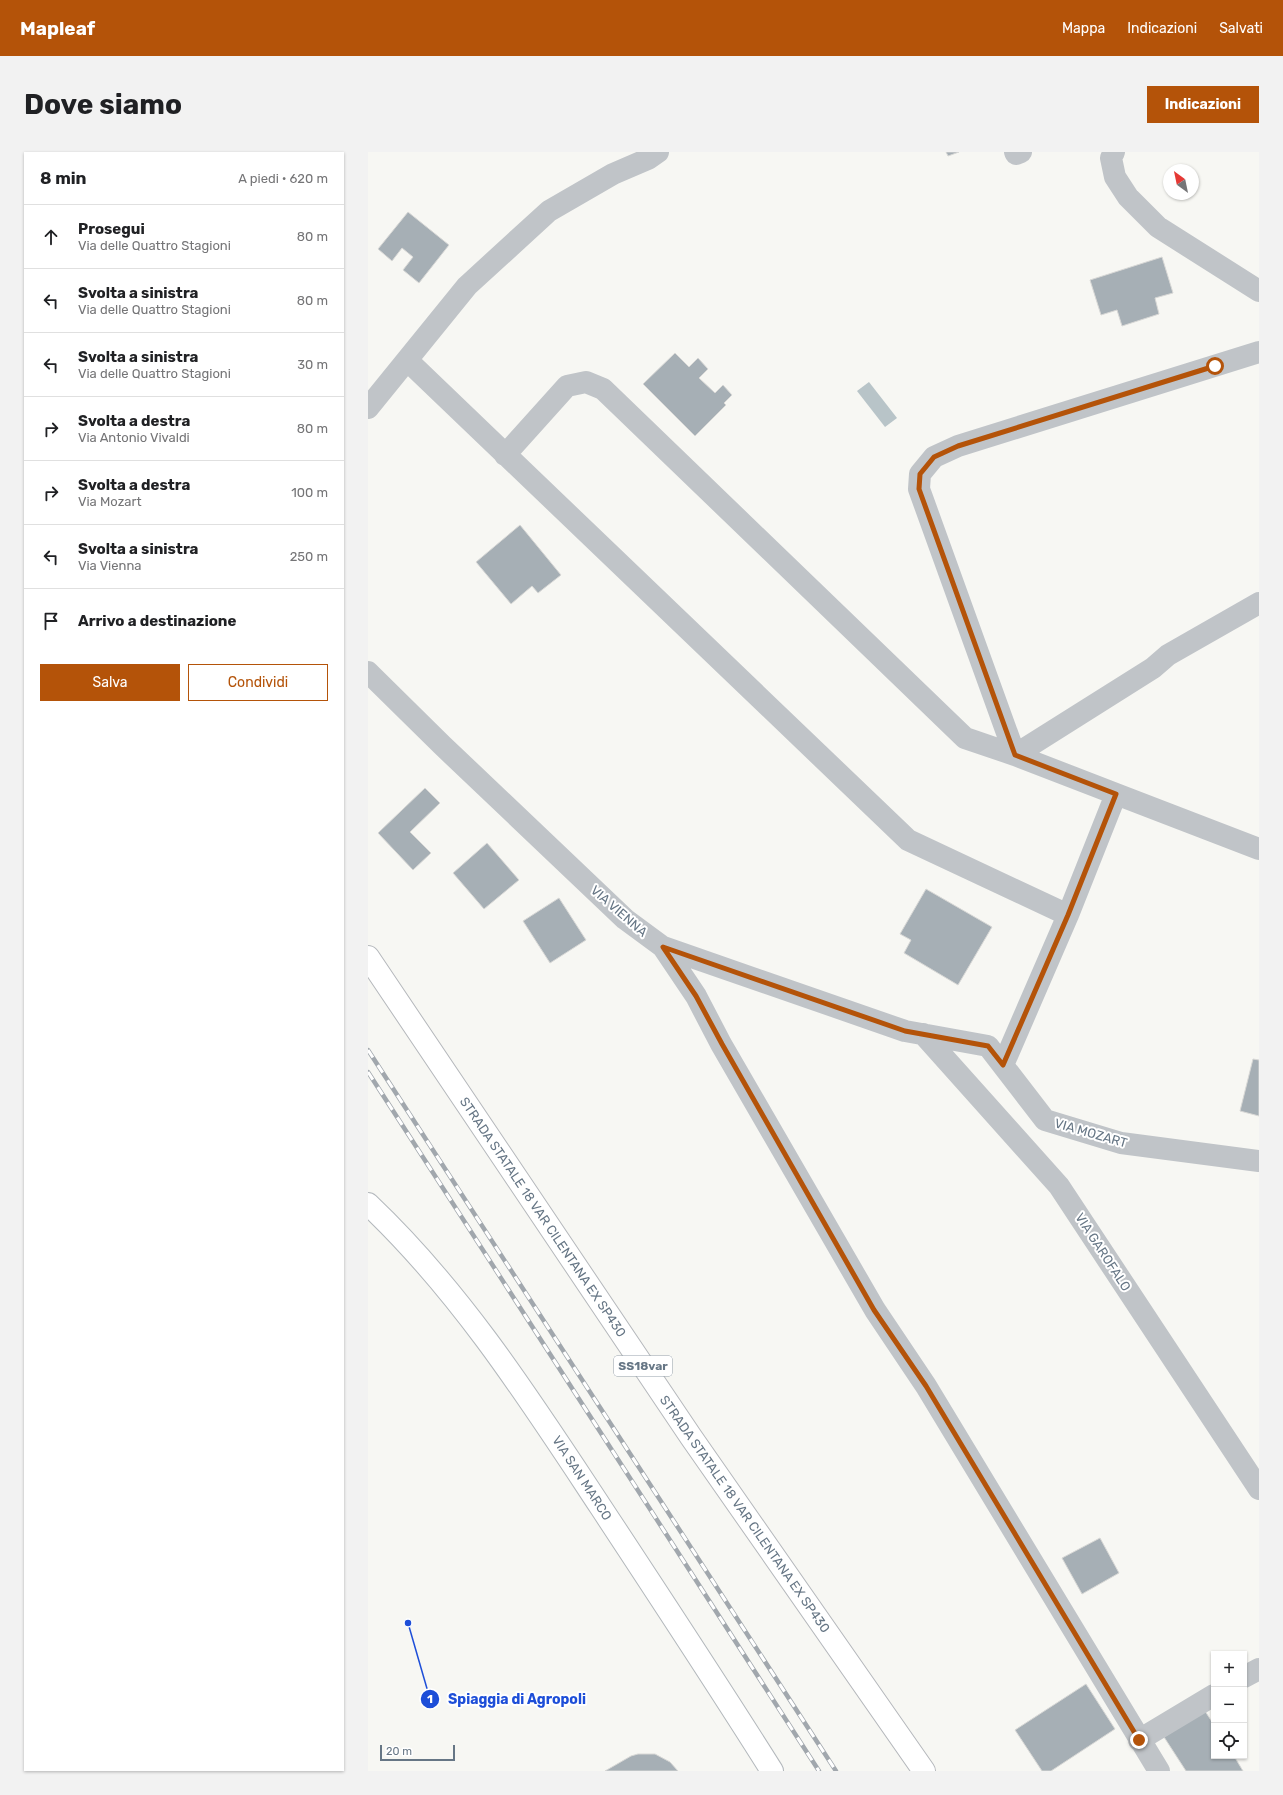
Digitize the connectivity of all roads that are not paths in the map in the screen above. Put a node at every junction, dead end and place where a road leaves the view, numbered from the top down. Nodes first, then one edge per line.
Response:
1 (658, 152) edge
2 (1015, 152) edge
3 (1020, 152) edge
4 (1114, 152) edge
5 (1259, 291) edge
6 (1259, 352) edge
7 (407, 360) junction
8 (368, 408) edge
9 (505, 455) junction
10 (1259, 603) edge
11 (368, 672) edge
12 (1015, 755) junction
13 (1116, 794) junction
14 (1259, 849) edge
15 (1068, 915) junction
16 (663, 947) junction
17 (368, 957) edge
18 (923, 1034) junction
19 (1003, 1065) junction
20 (1259, 1162) edge
21 (368, 1204) edge
22 (1259, 1489) edge
23 (1259, 1669) edge
24 (1247, 1676) edge
25 (1211, 1697) edge
26 (1139, 1740) junction
27 (772, 1771) edge
28 (924, 1771) edge
29 (1160, 1771) edge

1 - 7 street
2 - 3 street
4 - 5 street
6 - 12 street
7 - 8 street
7 - 9 street
9 - 12 street
9 - 15 street
10 - 12 street
11 - 16 street, VIA VIENNA
12 - 13 street
13 - 14 street
13 - 15 street
15 - 19 street
16 - 18 street, VIA MOZART
16 - 26 street, VIA VIENNA
17 - 28 main road, STRADA STATALE 18 VAR CILENTANA EX SP430 / SS18var
18 - 19 street, VIA MOZART
18 - 22 street, VIA GAROFALO
19 - 20 street, VIA MOZART
21 - 27 main road, VIA SAN MARCO
23 - 24 street
25 - 26 street
26 - 29 street, VIA VIENNA

